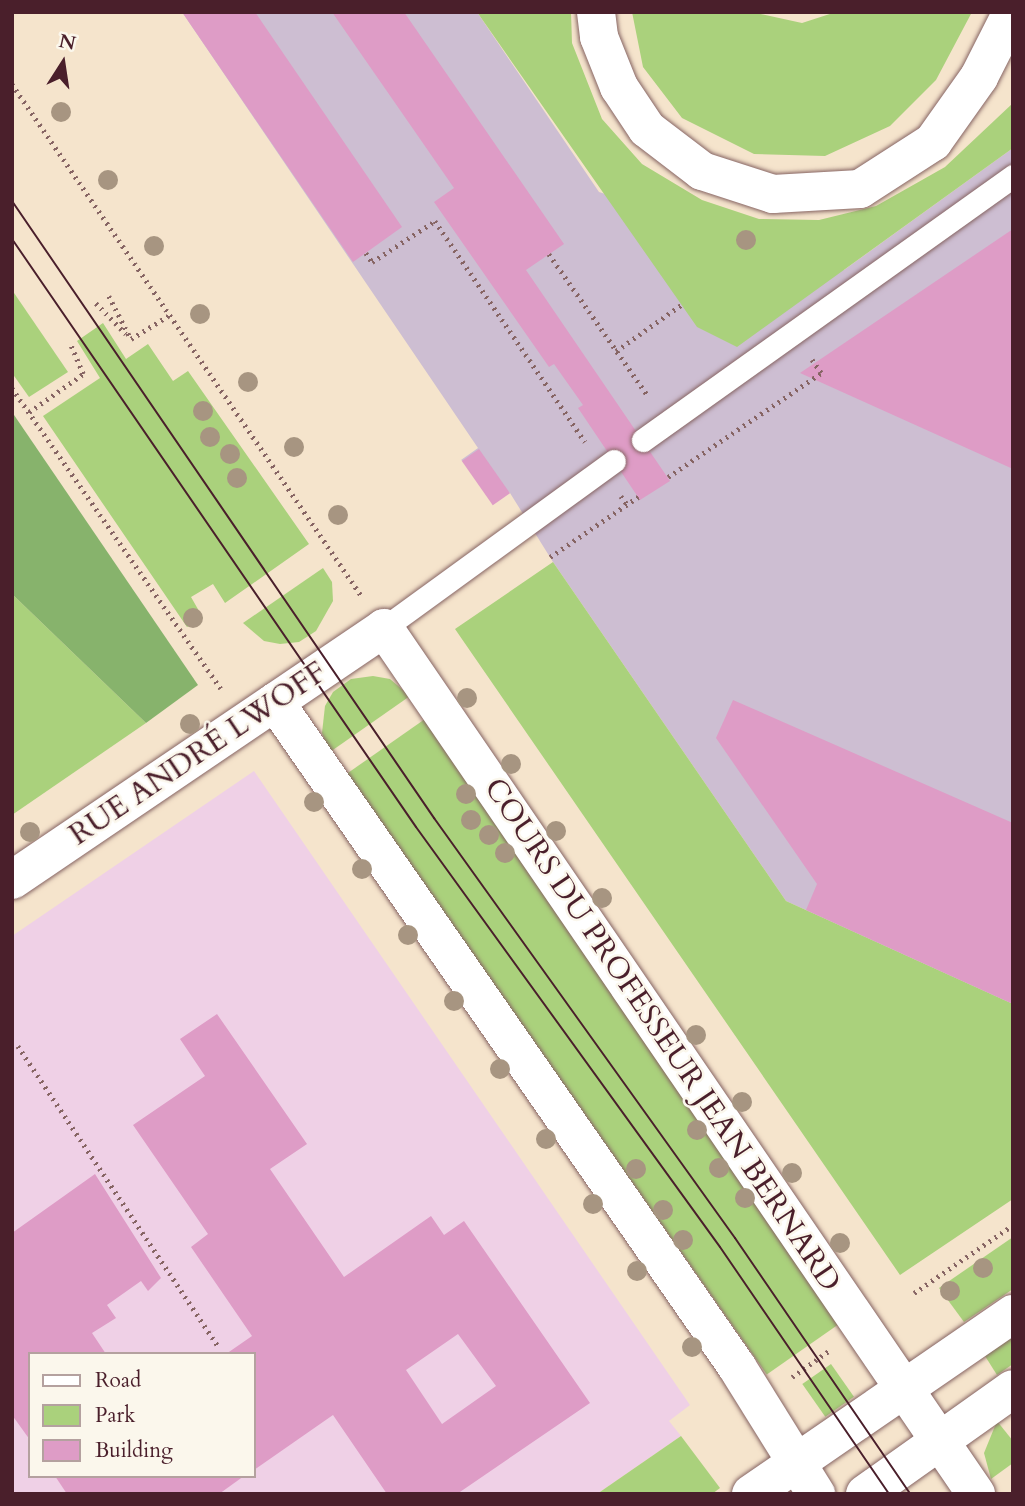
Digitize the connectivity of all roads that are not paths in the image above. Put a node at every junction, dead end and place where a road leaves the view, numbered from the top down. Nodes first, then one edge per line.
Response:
1 (596, 12) edge
2 (1012, 12) edge
3 (1013, 176) edge
4 (643, 440) dead end
5 (609, 465) road end
6 (374, 613) junction
7 (275, 702) junction
8 (12, 880) edge
9 (1013, 1314) edge
10 (904, 1388) junction
11 (1013, 1389) edge
12 (941, 1442) junction
13 (806, 1479) edge
14 (751, 1494) edge
15 (865, 1494) edge
16 (976, 1494) edge

1 - 2 street
3 - 4 lane
5 - 6 lane
6 - 7 street, RUE ANDRÉ LWOFF
6 - 10 street, COURS DU PROFESSEUR JEAN BERNARD
7 - 8 street, RUE ANDRÉ LWOFF
7 - 13 street
9 - 10 street
10 - 12 street, COURS DU PROFESSEUR JEAN BERNARD
10 - 13 street
11 - 12 street
12 - 15 street
12 - 16 street, COURS DU PROFESSEUR JEAN BERNARD
13 - 14 street

